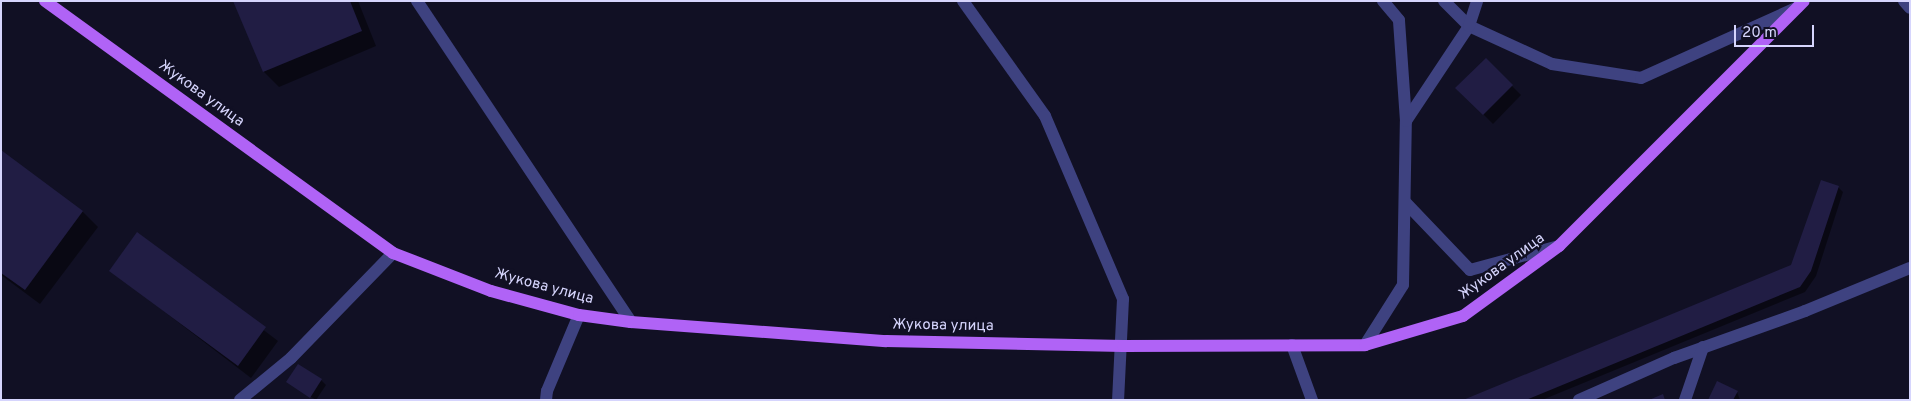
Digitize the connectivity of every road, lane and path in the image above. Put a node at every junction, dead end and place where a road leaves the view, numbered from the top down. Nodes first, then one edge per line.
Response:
1 (45, 1) edge
2 (416, 1) edge
3 (963, 1) edge
4 (1383, 1) edge
5 (1444, 1) edge
6 (1477, 1) edge
7 (1904, 1) edge
8 (1802, 4) edge
9 (1910, 8) edge
10 (1469, 26) junction
11 (1406, 121) junction
12 (1405, 202) junction
13 (1559, 246) junction
14 (393, 253) junction
15 (1910, 268) edge
16 (579, 315) junction
17 (631, 322) junction
18 (1292, 345) junction
19 (1365, 345) junction
20 (1123, 346) junction
21 (1703, 347) junction
22 (240, 400) edge
23 (546, 400) edge
24 (1118, 400) edge
25 (1312, 400) edge
26 (1578, 400) edge
27 (1685, 400) edge

1 - 14 main road, Жукова улица
2 - 17 street
3 - 20 street
4 - 11 street
5 - 10 street
6 - 10 street
7 - 9 street
8 - 10 street
8 - 13 main road, Жукова улица
10 - 11 street
11 - 12 street
12 - 13 street
12 - 19 street
13 - 19 main road, Жукова улица
14 - 16 main road, Жукова улица
14 - 22 street
15 - 21 street
16 - 17 main road, Жукова улица
16 - 23 street
17 - 20 main road, Жукова улица
18 - 19 main road, Жукова улица
18 - 20 main road, Жукова улица
18 - 25 street
20 - 24 street
21 - 26 street
21 - 27 street

